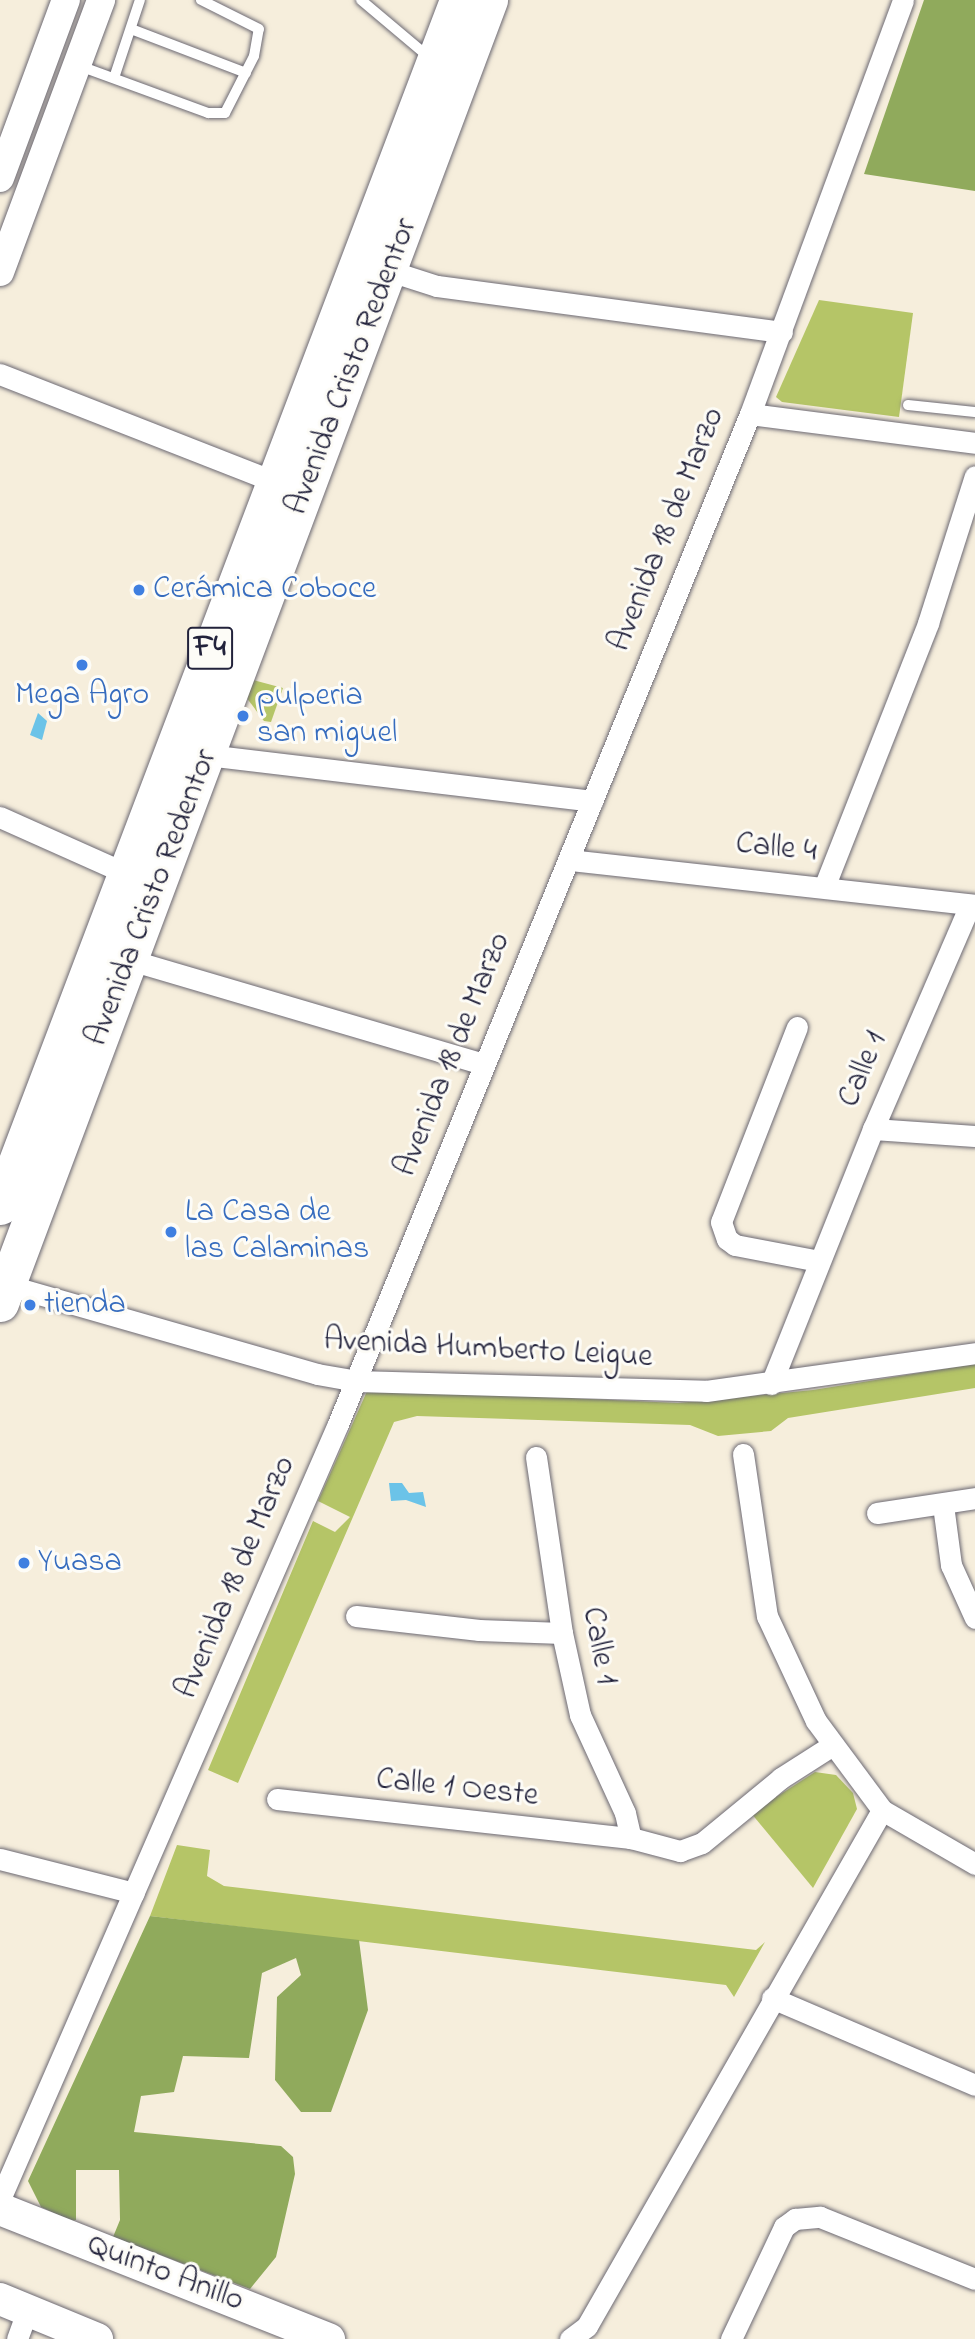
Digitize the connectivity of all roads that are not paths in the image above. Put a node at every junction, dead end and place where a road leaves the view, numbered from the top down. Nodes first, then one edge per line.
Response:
1 (65, 0) edge
2 (101, 0) edge
3 (139, 0) edge
4 (201, 0) edge
5 (361, 0) edge
6 (443, 0) edge
7 (458, 0) edge
8 (489, 0) edge
9 (506, 0) edge
10 (903, 0) edge
11 (131, 29) junction
12 (443, 54) junction
13 (40, 70) junction
14 (74, 73) junction
15 (246, 73) junction
16 (114, 78) junction
17 (438, 95) junction
18 (0, 177) edge
19 (390, 271) junction
20 (0, 272) edge
21 (782, 332) junction
22 (0, 373) edge
23 (908, 405) dead end
24 (975, 412) edge
25 (750, 414) junction
26 (975, 443) edge
27 (975, 476) edge
28 (273, 481) junction
29 (207, 755) junction
30 (592, 801) junction
31 (0, 817) edge
32 (570, 860) junction
33 (125, 873) junction
34 (825, 885) junction
35 (973, 905) edge
36 (130, 960) junction
37 (797, 1027) dead end
38 (483, 1064) junction
39 (873, 1129) junction
40 (975, 1136) edge
41 (9, 1155) edge
42 (0, 1206) edge
43 (819, 1261) junction
44 (4, 1294) edge
45 (975, 1353) edge
46 (356, 1381) junction
47 (771, 1384) junction
48 (743, 1454) dead end
49 (536, 1457) dead end
50 (975, 1498) edge
51 (943, 1505) junction
52 (877, 1513) dead end
53 (356, 1616) dead end
54 (975, 1618) edge
55 (562, 1633) junction
56 (831, 1746) junction
57 (276, 1799) dead end
58 (882, 1810) junction
59 (631, 1839) junction
60 (0, 1859) edge
61 (975, 1864) edge
62 (134, 1893) junction
63 (772, 1998) junction
64 (975, 2085) edge
65 (0, 2199) edge
66 (0, 2209) edge
67 (972, 2275) edge
68 (14, 2304) edge
69 (582, 2335) edge
70 (17, 2339) edge
71 (97, 2339) edge
72 (329, 2339) edge
73 (731, 2339) edge

1 - 13 street
2 - 14 street
3 - 11 lane
4 - 15 lane
5 - 12 lane
6 - 12 main road, Avenida Cristo Redentor
7 - 12 highway, Avenida Cristo Redentor / F4
8 - 12 highway, Avenida Cristo Redentor / F4
9 - 17 main road, Avenida Cristo Redentor
10 - 21 street, Avenida 18 de Marzo
11 - 15 lane
11 - 16 lane
12 - 17 highway, Avenida Cristo Redentor / F4
13 - 14 street
13 - 18 street
14 - 16 lane
14 - 20 street
15 - 16 lane
17 - 19 highway, Avenida Cristo Redentor / F4
17 - 28 highway, Avenida Cristo Redentor / F4
19 - 21 street
19 - 29 highway, Avenida Cristo Redentor / F4
21 - 25 street, Avenida 18 de Marzo
22 - 28 street
23 - 24 lane
25 - 26 street
25 - 30 street, Avenida 18 de Marzo
27 - 34 street
28 - 33 highway, Avenida Cristo Redentor / F4
29 - 30 street
29 - 36 highway, Avenida Cristo Redentor / F4
30 - 32 street, Avenida 18 de Marzo
31 - 33 street
32 - 34 street, Calle 4
32 - 38 street, Avenida 18 de Marzo
33 - 41 highway, Avenida Cristo Redentor / F4
34 - 35 street, Calle 4
35 - 39 street, Calle 1
36 - 38 street
36 - 44 highway, Avenida Cristo Redentor / F4
37 - 43 street
38 - 46 street, Avenida 18 de Marzo
39 - 40 street
39 - 43 street, Calle 1
41 - 42 highway, Avenida Cristo Redentor / F4
43 - 47 street, Calle 1
44 - 46 street, Avenida Humberto Leigue
45 - 47 street, Avenida Humberto Leigue
46 - 47 street, Avenida Humberto Leigue
46 - 62 street, Avenida 18 de Marzo
48 - 56 street
49 - 55 street, Calle 1
50 - 51 street
51 - 52 street
51 - 54 street
53 - 55 street
55 - 59 street, Calle 1
56 - 58 street
56 - 59 street, Calle 1 Oeste
57 - 59 street, Calle 1 Oeste
58 - 61 street
58 - 63 street
60 - 62 street
62 - 65 street, Avenida 18 de Marzo
63 - 64 street
63 - 69 street
66 - 72 main road, Quinto Anillo
67 - 73 street
68 - 70 street
68 - 71 main road

